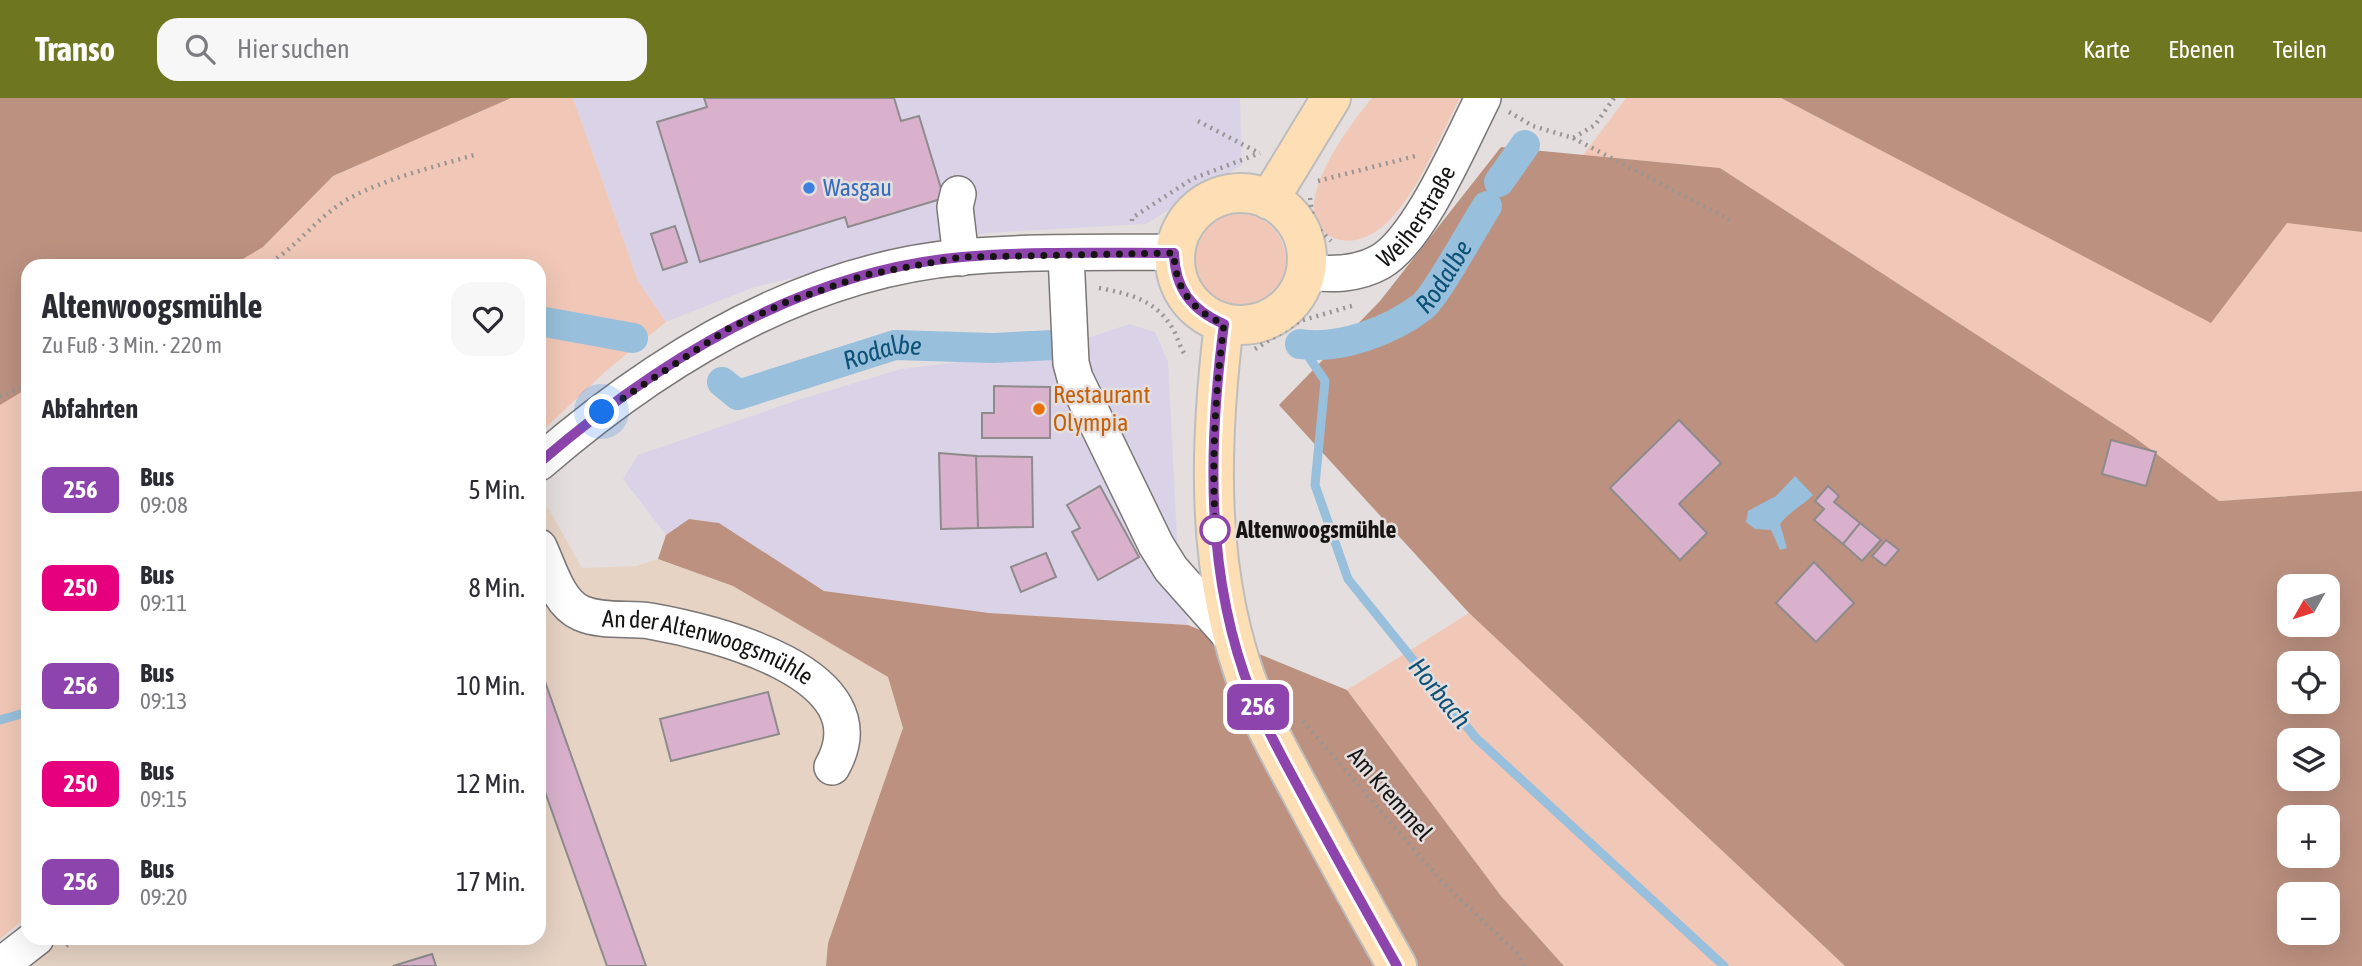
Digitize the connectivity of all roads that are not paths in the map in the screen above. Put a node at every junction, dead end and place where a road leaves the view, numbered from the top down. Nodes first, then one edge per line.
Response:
1 (1331, 98) edge
2 (1483, 98) edge
3 (958, 194) dead end
4 (1269, 200) junction
5 (1174, 253) junction
6 (1066, 255) junction
7 (961, 257) junction
8 (1306, 272) junction
9 (1224, 324) junction
10 (546, 458) edge
11 (546, 562) edge
12 (1234, 640) junction
13 (832, 767) dead end
14 (27, 945) edge
15 (0, 966) edge
16 (1397, 966) edge

1 - 4 main road
2 - 8 street, Weiherstraße
3 - 7 street
4 - 5 main road
4 - 8 main road
5 - 6 street
5 - 9 main road
6 - 7 street
6 - 12 street
7 - 10 street
8 - 9 main road
9 - 12 main road
11 - 13 street, An der Altenwoogsmühle
12 - 16 main road
14 - 15 street

